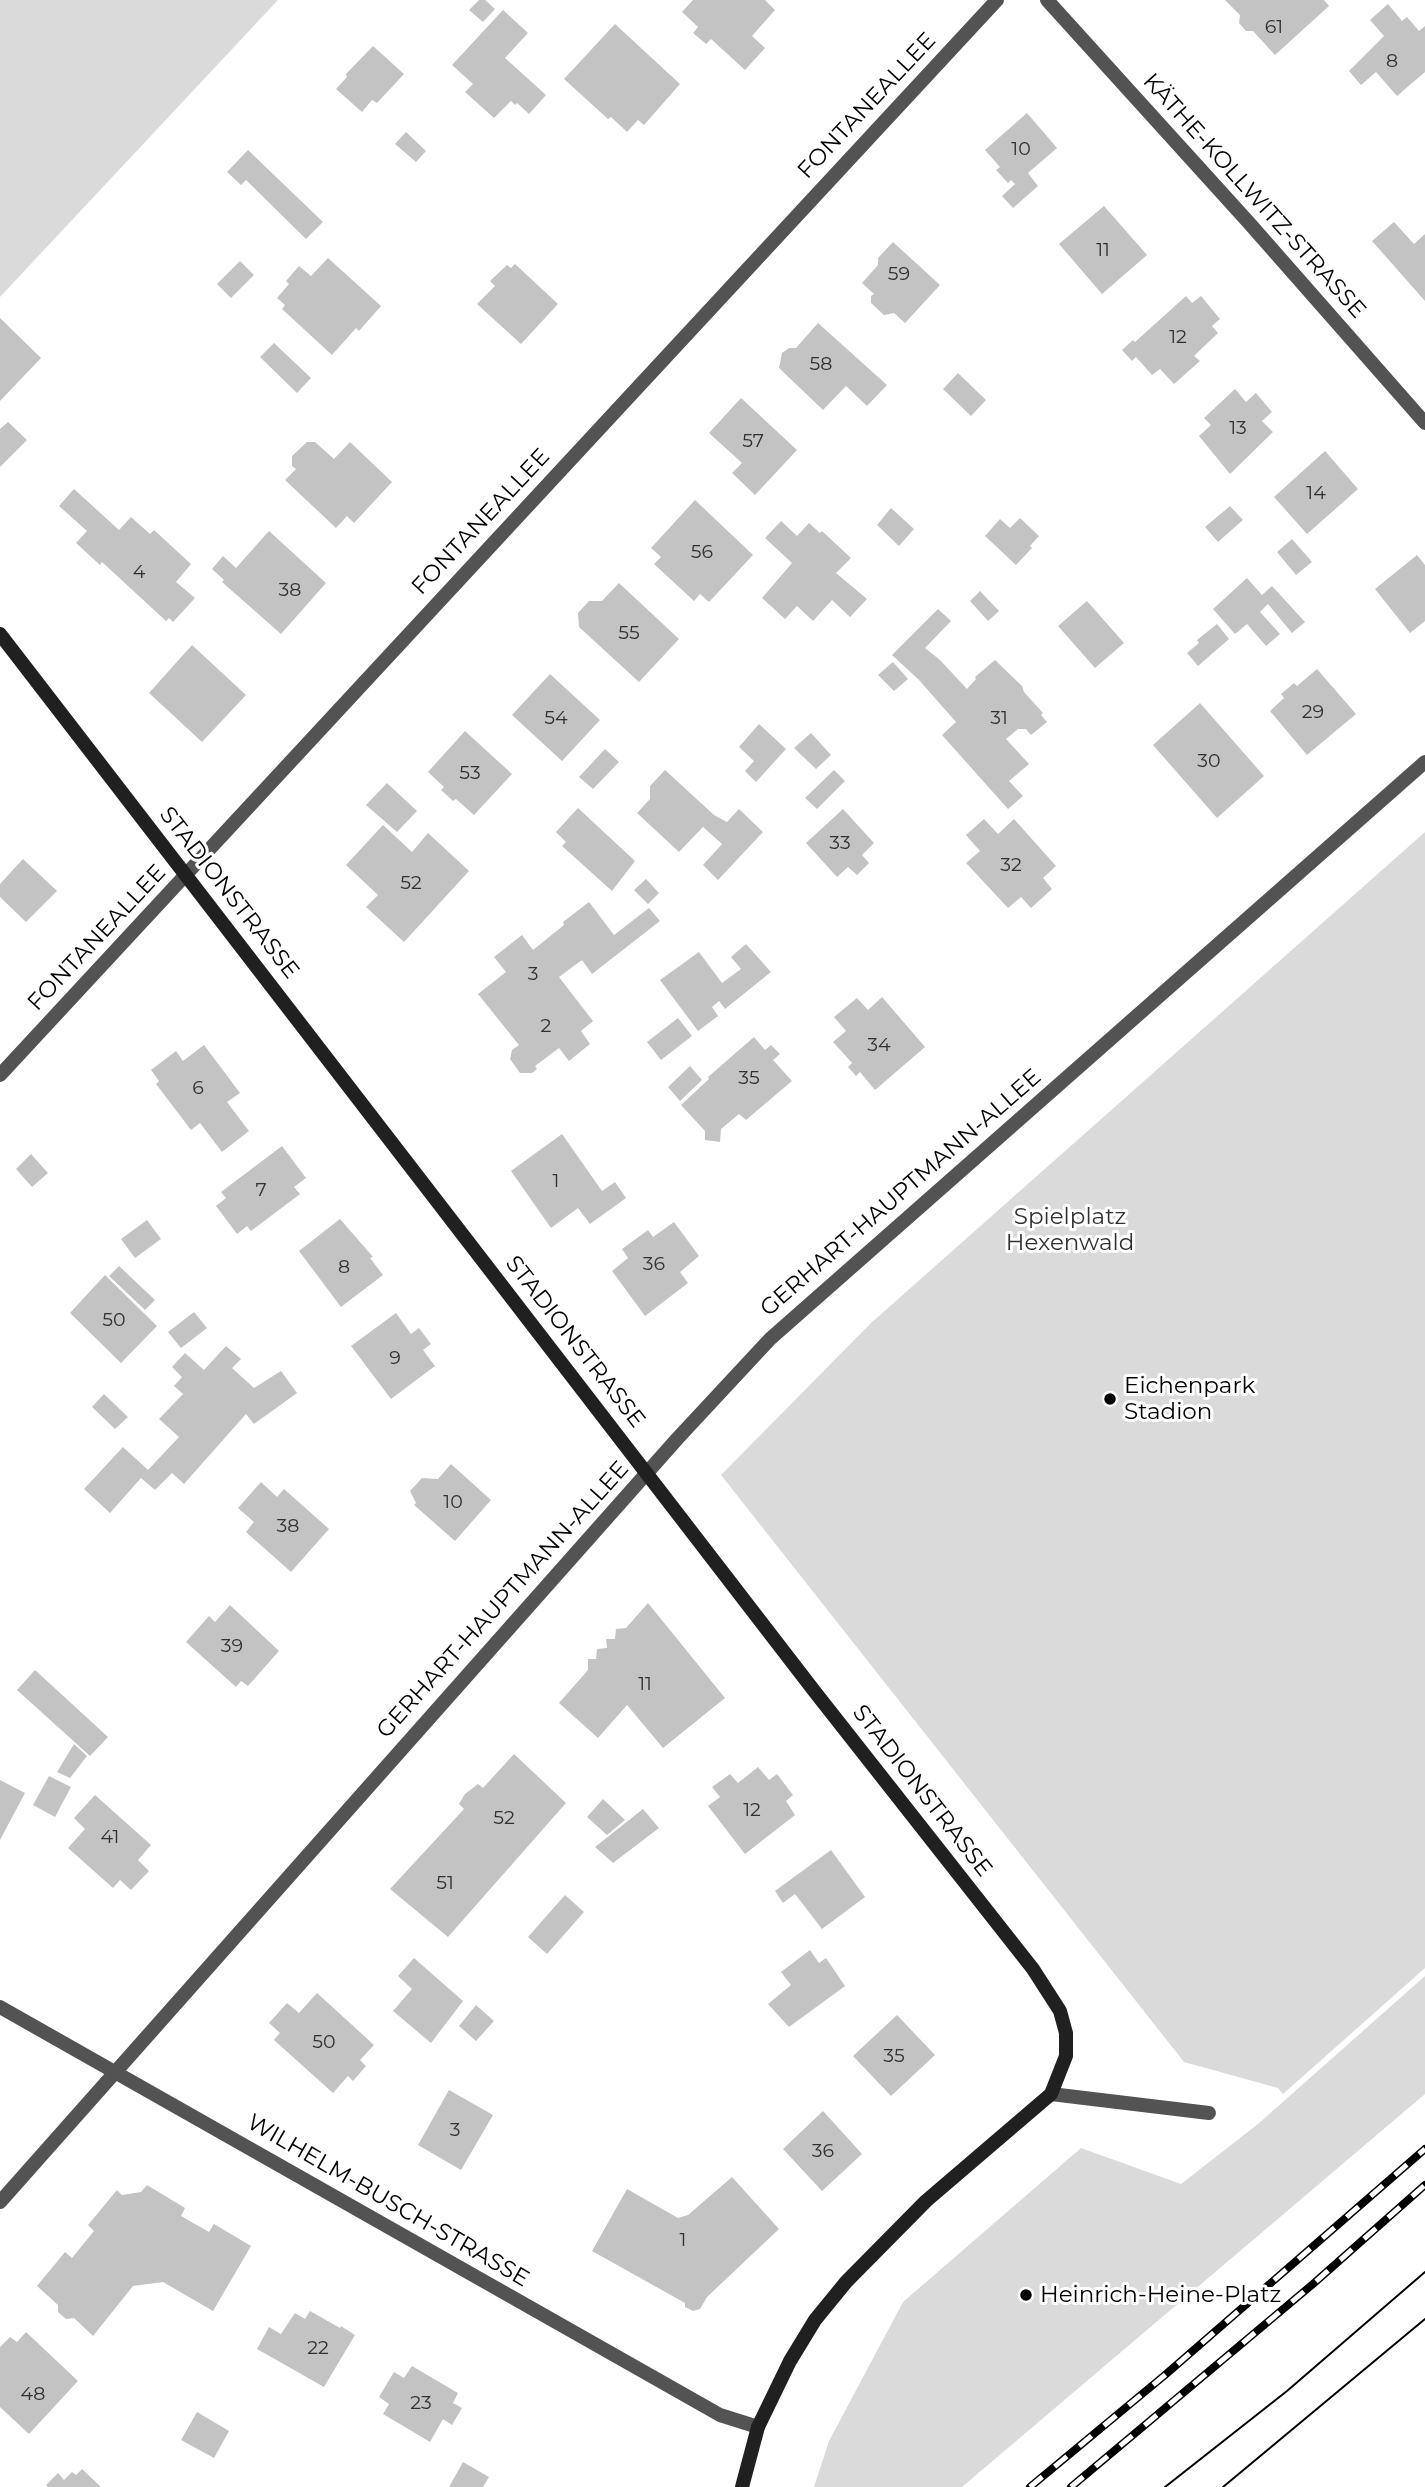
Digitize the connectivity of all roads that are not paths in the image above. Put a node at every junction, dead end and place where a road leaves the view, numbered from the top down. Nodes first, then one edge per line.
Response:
1 (997, 0) edge
2 (1047, 0) edge
3 (1425, 423) edge
4 (0, 634) edge
5 (1425, 762) edge
6 (186, 875) junction
7 (0, 1075) edge
8 (647, 1473) junction
9 (0, 2007) edge
10 (116, 2073) junction
11 (1051, 2094) junction
12 (1209, 2113) dead end
13 (0, 2202) edge
14 (758, 2427) junction
15 (742, 2487) edge

1 - 6 street, FONTANEALLEE
2 - 3 street, KÄTHE-KOLLWITZ-STRASSE
4 - 6 street, STADIONSTRASSE
5 - 8 street, GERHART-HAUPTMANN-ALLEE
6 - 7 street, FONTANEALLEE
6 - 8 street, STADIONSTRASSE
8 - 10 street, GERHART-HAUPTMANN-ALLEE
8 - 11 street, STADIONSTRASSE
9 - 10 street, WILHELM-BUSCH-STRASSE
10 - 13 street, GERHART-HAUPTMANN-ALLEE
10 - 14 street, WILHELM-BUSCH-STRASSE
11 - 12 street
11 - 14 street
14 - 15 street

